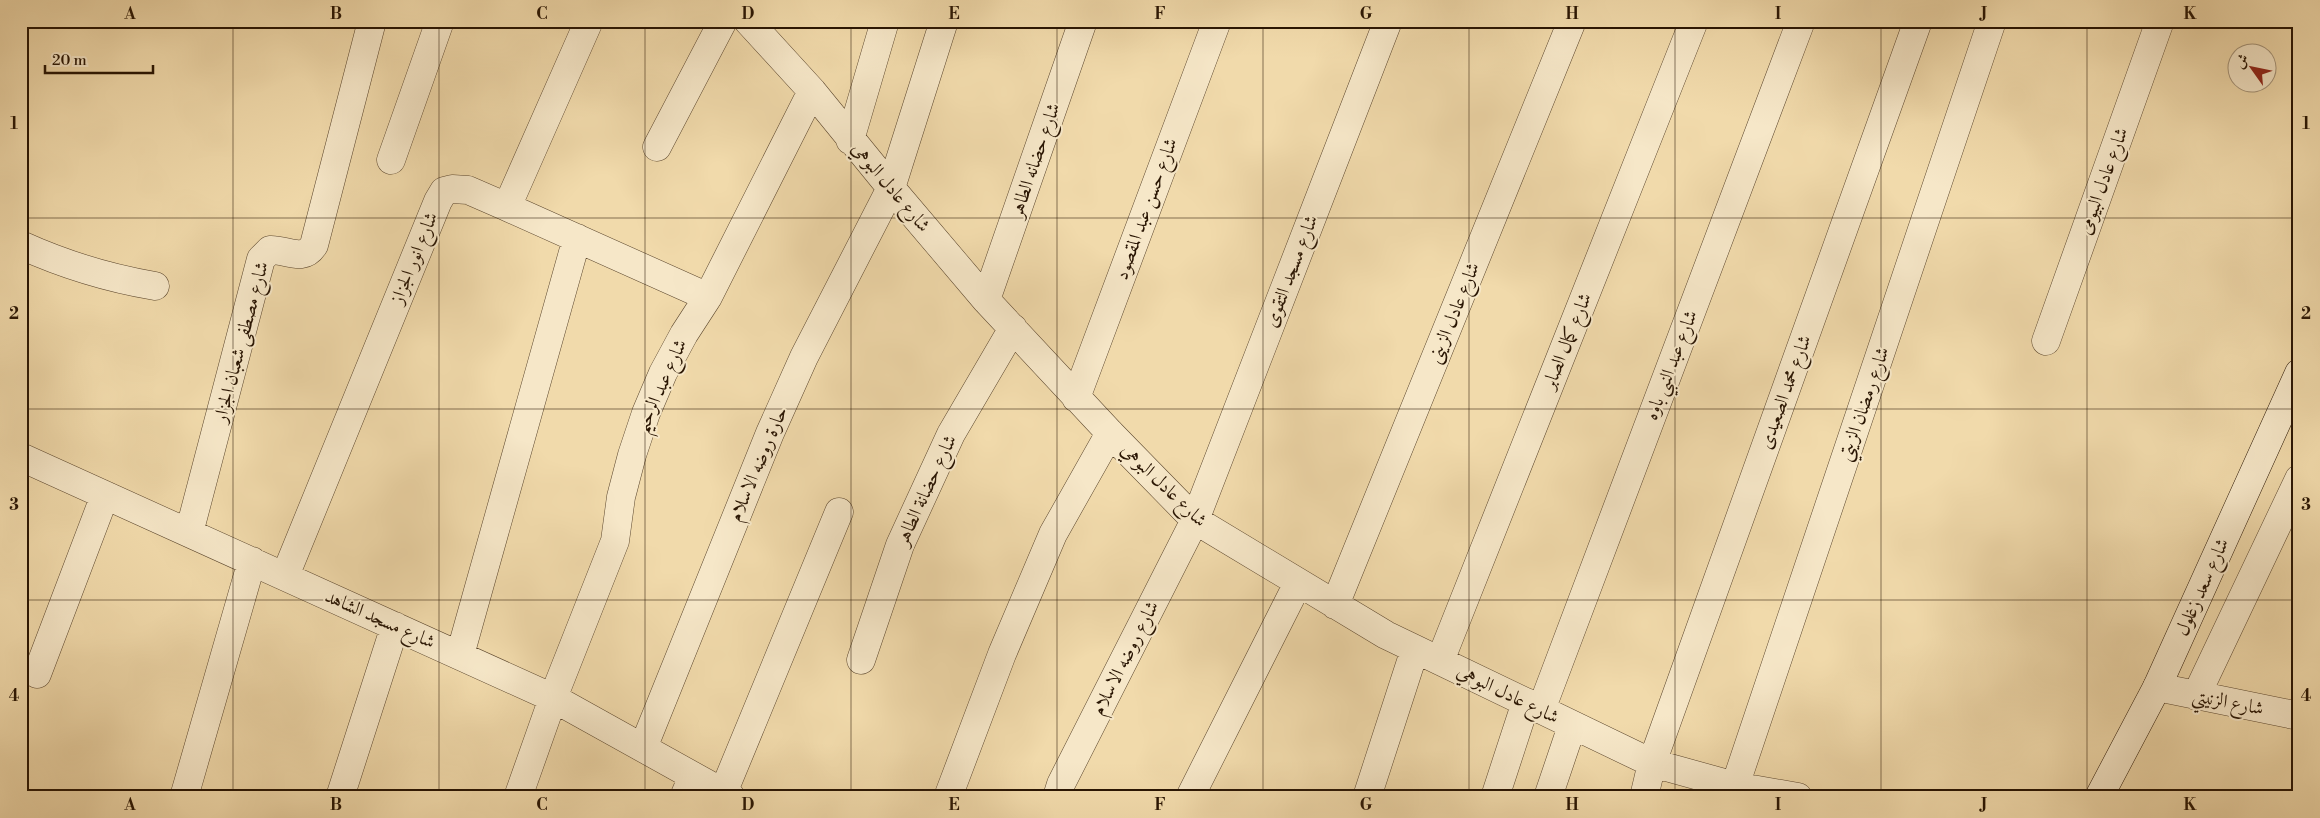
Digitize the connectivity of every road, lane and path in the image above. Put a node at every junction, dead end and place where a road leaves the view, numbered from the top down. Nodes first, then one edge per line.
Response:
1 (372, 21) edge
2 (440, 21) edge
3 (589, 21) edge
4 (722, 21) edge
5 (885, 21) edge
6 (944, 21) edge
7 (1084, 21) edge
8 (1217, 21) edge
9 (1388, 21) edge
10 (1572, 21) edge
11 (1694, 21) edge
12 (1801, 21) edge
13 (1918, 21) edge
14 (1992, 21) edge
15 (2160, 21) edge
16 (759, 26) edge
17 (812, 91) junction
18 (850, 140) junction
19 (657, 147) dead end
20 (391, 160) dead end
21 (891, 188) junction
22 (507, 207) junction
23 (577, 238) junction
24 (21, 245) edge
25 (155, 286) dead end
26 (708, 297) junction
27 (986, 300) junction
28 (1013, 328) junction
29 (2046, 341) dead end
30 (2299, 373) edge
31 (1076, 398) junction
32 (1110, 433) junction
33 (21, 457) edge
34 (2299, 479) edge
35 (105, 495) junction
36 (839, 512) dead end
37 (1195, 520) junction
38 (190, 533) junction
39 (252, 561) junction
40 (285, 576) junction
41 (1298, 582) junction
42 (1335, 605) junction
43 (395, 626) junction
44 (1415, 649) junction
45 (460, 655) junction
46 (860, 660) dead end
47 (1440, 661) junction
48 (37, 674) dead end
49 (2157, 687) junction
50 (2196, 696) junction
51 (553, 698) junction
52 (1534, 706) junction
53 (2299, 716) edge
54 (1572, 726) junction
55 (643, 748) junction
56 (1652, 763) junction
57 (689, 786) edge
58 (1735, 786) junction
59 (727, 795) edge
60 (184, 797) edge
61 (340, 797) edge
62 (518, 797) edge
63 (948, 797) edge
64 (1057, 797) edge
65 (1190, 797) edge
66 (1367, 797) edge
67 (1495, 797) edge
68 (1548, 797) edge
69 (1644, 797) edge
70 (1798, 797) edge
71 (2099, 797) edge

1 - 38 street, شارع مصطفى شعبان الجزار
2 - 20 street
3 - 22 street
4 - 19 street
5 - 18 street
6 - 21 street, حارة روضه الاسلام
7 - 27 street, شارع حضانه الطاهر
8 - 31 street, شارع حسن عبد المقصود
9 - 37 street, شارع مسجد التقوى
10 - 42 street, شارع عادل الزينى
11 - 47 street, شارع كمال الصابر
12 - 52 street, شارع عبد النبي باوه
13 - 56 street, شارع محمد الصعيدى
14 - 58 street, شارع رمضان الزيتي
15 - 29 street, شارع عادل البيومى
16 - 17 street, شارع عادل البوهي
17 - 18 street, شارع عادل البوهي
17 - 26 street, شارع عبد الرحيم
18 - 21 street, شارع عادل البوهي
21 - 27 street, شارع عادل البوهي
21 - 55 street, حارة روضه الاسلام
22 - 23 street, شارع انور الجزاز
22 - 40 street, شارع انور الجزاز
23 - 26 street, شارع انور الجزاز
23 - 45 street
24 - 25 street
26 - 51 street, شارع عبد الرحيم
27 - 28 street, شارع عادل البوهي
28 - 31 street, شارع عادل البوهي
28 - 46 street, شارع حضانة الطاهر
30 - 49 street, شارع سعد زغلول
31 - 32 street, شارع عادل البوهي
32 - 37 street, شارع عادل البوهي
32 - 63 street
33 - 35 street, شارع مسجد الشاهد
34 - 50 street
35 - 38 street, شارع مسجد الشاهد
35 - 48 street
36 - 59 street
37 - 41 street, شارع عادل البوهي
37 - 64 street, شارع روضه الاسلام
38 - 39 street, شارع مسجد الشاهد
39 - 40 street, شارع مسجد الشاهد
39 - 60 street
40 - 43 street, شارع مسجد الشاهد
41 - 42 street, شارع عادل البوهي
41 - 65 street
42 - 44 street, شارع عادل البوهي
43 - 45 street, شارع مسجد الشاهد
43 - 61 street
44 - 47 street, شارع عادل البوهي
44 - 66 street
45 - 51 street, شارع مسجد الشاهد
47 - 52 street, شارع عادل البوهي
49 - 50 street, شارع الزنيتي
49 - 71 street, شارع سعد زغلول
50 - 53 street, شارع الزنيتي
51 - 55 street, شارع مسجد الشاهد
51 - 62 street, شارع عبد الرحيم
52 - 54 street, شارع عادل البوهي
52 - 67 street, شارع عبد النبي باوه
54 - 56 street, شارع عادل البوهي
54 - 68 street
55 - 57 street, شارع مسجد الشاهد
56 - 58 street, شارع عادل البوهي
56 - 69 street, شارع محمد الصعيدى
57 - 59 street, شارع مسجد الشاهد
58 - 70 street, شارع عادل البوهي

